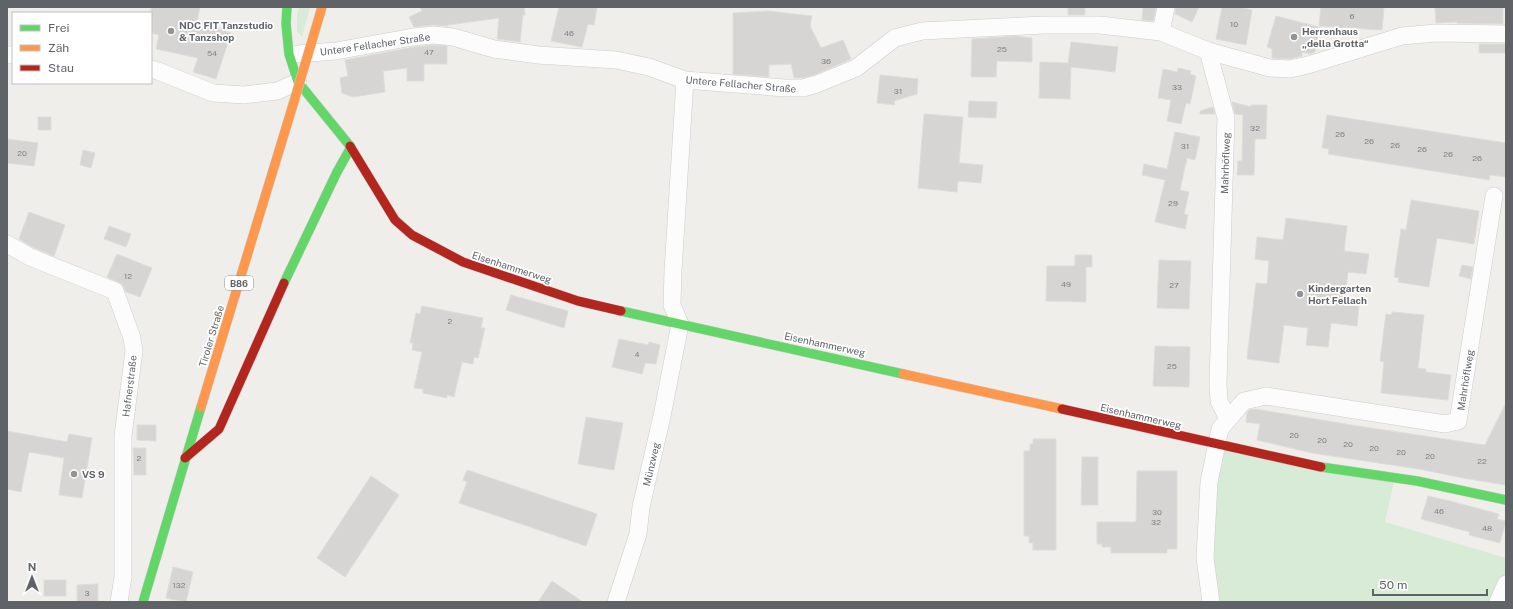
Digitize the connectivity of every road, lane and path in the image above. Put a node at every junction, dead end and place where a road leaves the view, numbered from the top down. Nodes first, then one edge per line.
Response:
1 (287, 7) edge
2 (322, 7) edge
3 (1166, 7) edge
4 (1161, 32) junction
5 (1506, 34) edge
6 (1208, 51) junction
7 (289, 54) junction
8 (152, 69) edge
9 (685, 80) junction
10 (298, 82) junction
11 (351, 147) junction
12 (1494, 196) dead end
13 (7, 244) edge
14 (680, 324) junction
15 (1228, 419) junction
16 (1217, 444) junction
17 (185, 458) junction
18 (1506, 500) edge
19 (1506, 584) edge
20 (119, 602) edge
21 (143, 602) edge
22 (616, 602) edge
23 (1211, 602) edge
24 (1498, 602) edge

1 - 7 street, Eisenhammerweg
2 - 17 street, Tiroler Straße / B86, bridge
3 - 4 street
4 - 6 street, Untere Fellacher Straße
4 - 9 street, Untere Fellacher Straße
5 - 6 street, Untere Fellacher Straße
6 - 15 street, Mahrhöflweg
7 - 9 street, Untere Fellacher Straße
7 - 10 street, Eisenhammerweg
8 - 10 street
9 - 14 street
10 - 11 street, Eisenhammerweg
11 - 14 street, Eisenhammerweg
11 - 17 street
12 - 15 street, Mahrhöflweg
13 - 20 street, Hafnerstraße
14 - 16 street, Eisenhammerweg
14 - 22 street, Münzweg
15 - 16 street, Mahrhöflweg
16 - 18 street, Eisenhammerweg
16 - 23 street, Mahrhöflweg
17 - 21 street, Tiroler Straße / B86
19 - 24 street

